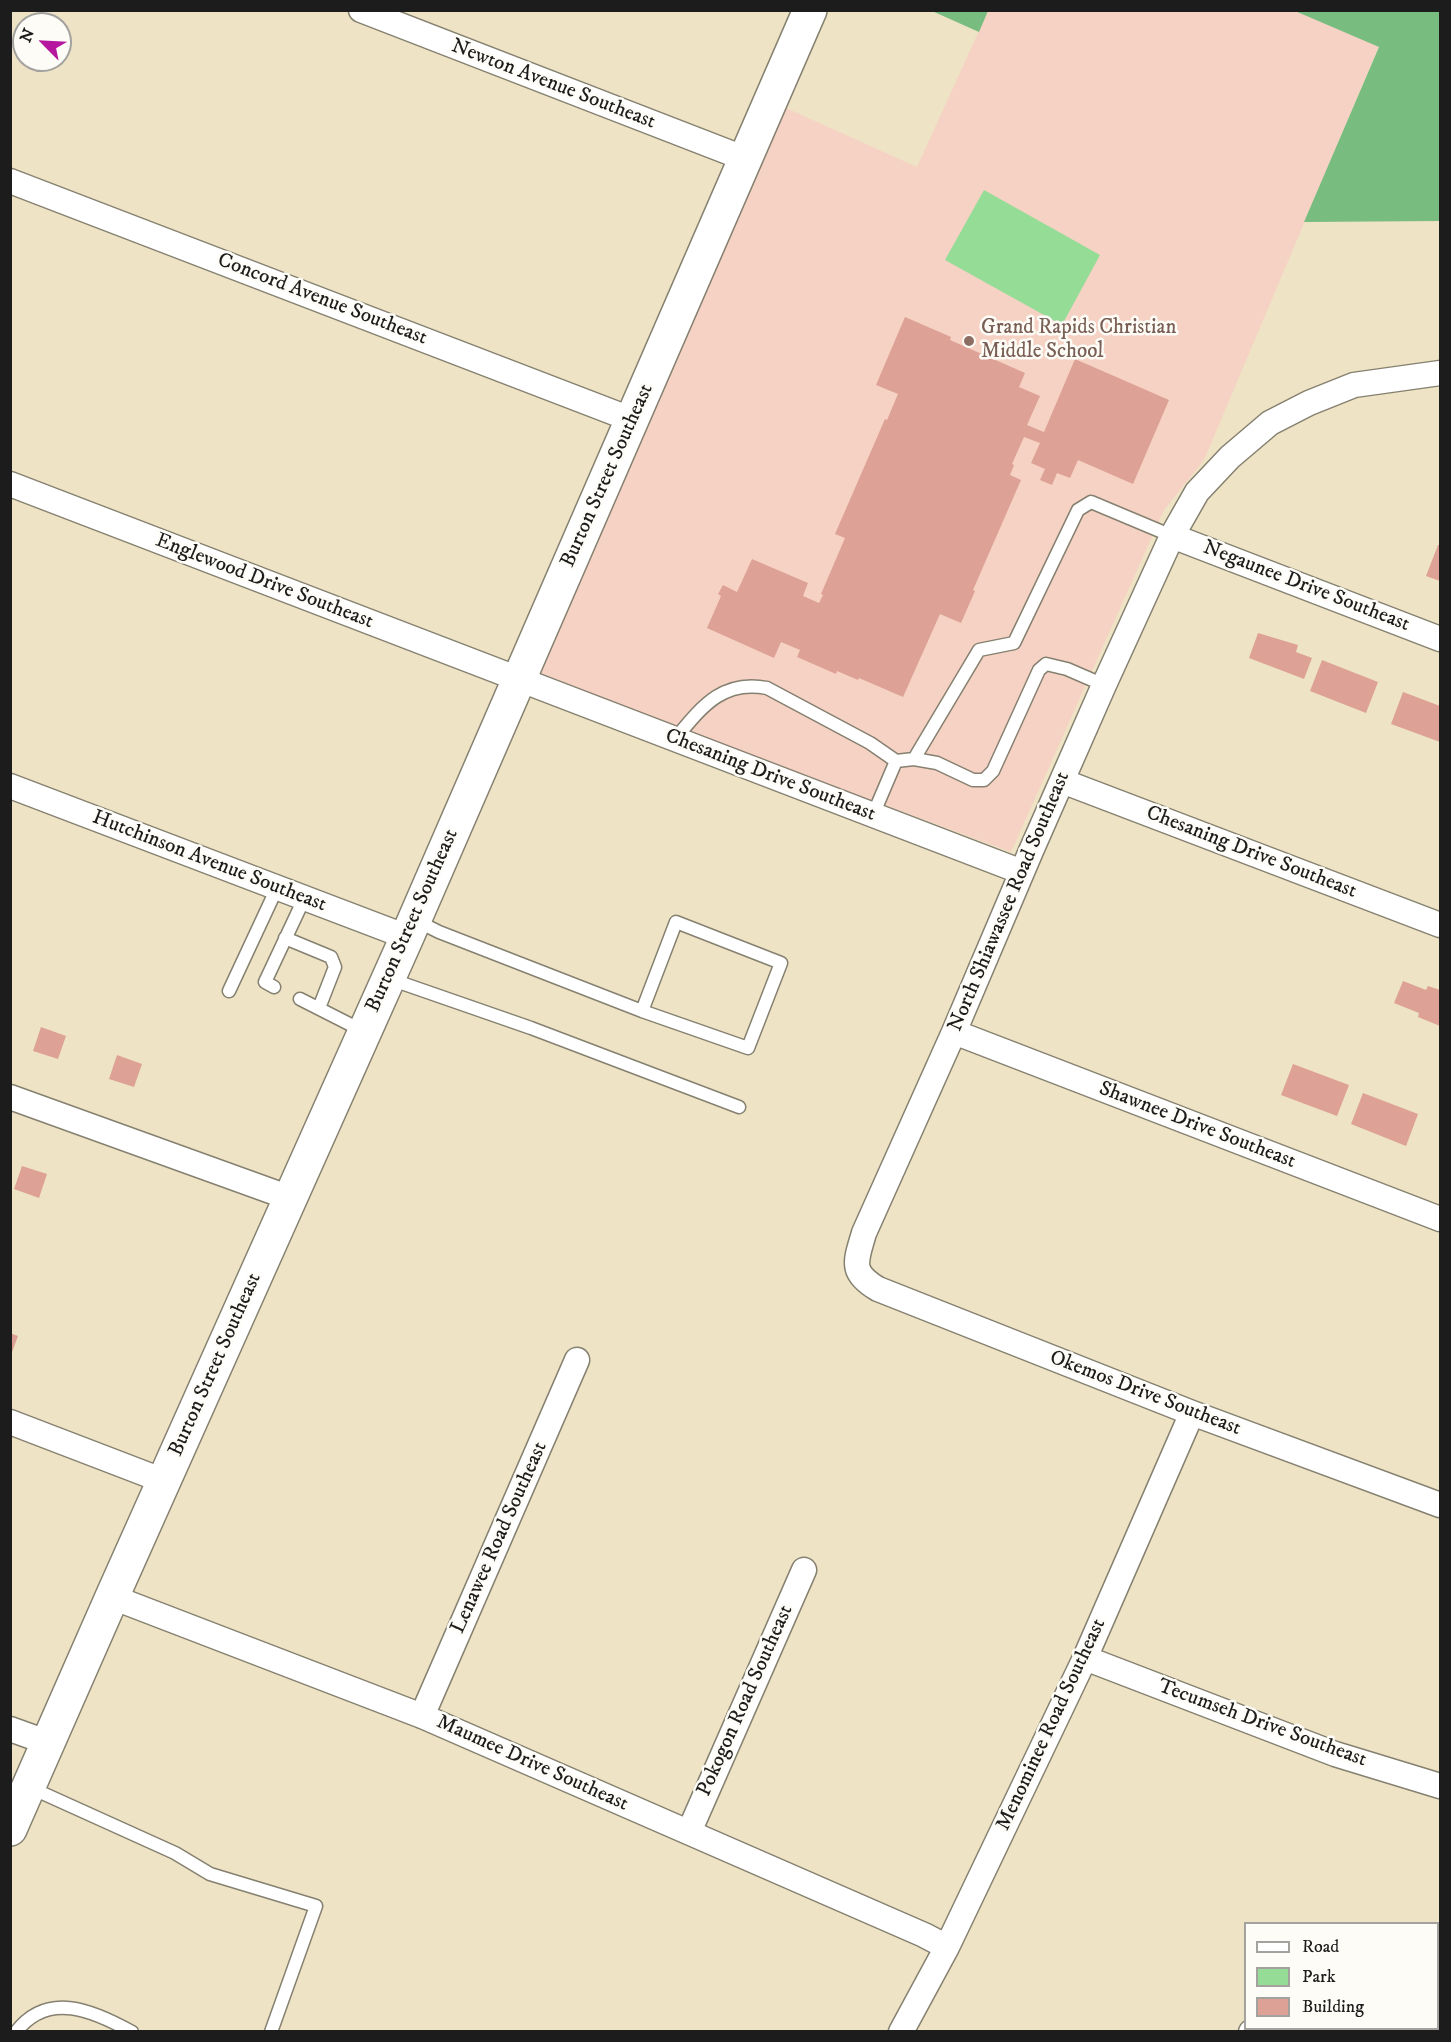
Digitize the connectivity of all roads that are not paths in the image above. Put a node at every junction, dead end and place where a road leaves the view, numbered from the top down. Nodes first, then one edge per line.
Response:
1 (361, 10) edge
2 (810, 10) edge
3 (746, 159) junction
4 (10, 180) edge
5 (1440, 374) edge
6 (633, 420) junction
7 (10, 484) edge
8 (1172, 536) junction
9 (1440, 639) edge
10 (518, 680) junction
11 (1104, 686) junction
12 (675, 739) junction
13 (914, 759) junction
14 (896, 761) junction
15 (1062, 781) junction
16 (10, 786) edge
17 (873, 815) junction
18 (1022, 872) junction
19 (277, 888) junction
20 (304, 898) junction
21 (1440, 925) edge
22 (410, 929) junction
23 (285, 938) junction
24 (388, 978) junction
25 (269, 984) dead end
26 (229, 991) dead end
27 (300, 999) dead end
28 (319, 1008) junction
29 (642, 1011) junction
30 (364, 1032) junction
31 (954, 1032) junction
32 (10, 1097) edge
33 (739, 1107) dead end
34 (290, 1198) junction
35 (1440, 1219) edge
36 (858, 1271) joint
37 (577, 1360) dead end
38 (1192, 1413) junction
39 (10, 1422) edge
40 (164, 1481) junction
41 (1440, 1505) edge
42 (804, 1570) dead end
43 (112, 1597) junction
44 (1085, 1658) junction
45 (422, 1716) junction
46 (10, 1729) edge
47 (49, 1743) junction
48 (1440, 1786) edge
49 (29, 1787) junction
50 (10, 1829) edge
51 (689, 1832) junction
52 (946, 1947) junction
53 (16, 2031) edge
54 (132, 2031) edge
55 (272, 2031) edge
56 (902, 2031) edge

1 - 3 street, Newton Avenue Southeast
2 - 3 main road, Burton Street Southeast
3 - 6 main road, Burton Street Southeast
4 - 6 street, Concord Avenue Southeast
5 - 8 street, North Shiawassee Road Southeast
6 - 10 main road, Burton Street Southeast
7 - 10 street, Englewood Drive Southeast
8 - 9 street, Negaunee Drive Southeast
8 - 11 street, North Shiawassee Road Southeast
8 - 13 lane
10 - 12 street, Chesaning Drive Southeast
10 - 22 main road, Burton Street Southeast
11 - 13 lane
11 - 15 street, North Shiawassee Road Southeast
12 - 14 lane
12 - 17 street, Chesaning Drive Southeast
13 - 14 lane
14 - 17 lane
15 - 18 street, North Shiawassee Road Southeast
15 - 21 street, Chesaning Drive Southeast
16 - 19 street, Hutchinson Avenue Southeast
17 - 18 street, Chesaning Drive Southeast
18 - 31 street, North Shiawassee Road Southeast
19 - 20 street, Hutchinson Avenue Southeast
19 - 26 lane
20 - 22 street, Hutchinson Avenue Southeast
20 - 23 lane
22 - 24 main road, Burton Street Southeast
22 - 29 lane
23 - 25 lane
23 - 28 lane
24 - 30 main road, Burton Street Southeast
24 - 33 lane
27 - 28 lane
28 - 30 lane
29 - 29 lane
30 - 34 main road, Burton Street Southeast
31 - 35 street, Shawnee Drive Southeast
31 - 36 street, North Shiawassee Road Southeast
32 - 34 street
34 - 40 main road, Burton Street Southeast
36 - 38 street, Okemos Drive Southeast
37 - 45 street, Lenawee Road Southeast
38 - 41 street, Okemos Drive Southeast
38 - 44 street, Menominee Road Southeast
39 - 40 street
40 - 43 main road, Burton Street Southeast
42 - 51 street, Pokogon Road Southeast
43 - 45 street, Maumee Drive Southeast
43 - 47 main road, Burton Street Southeast
44 - 48 street, Tecumseh Drive Southeast
44 - 52 street, Menominee Road Southeast
45 - 51 street, Maumee Drive Southeast
46 - 47 street
47 - 49 main road, Burton Street Southeast
49 - 50 main road, Burton Street Southeast
49 - 55 lane
51 - 52 street, Maumee Drive Southeast
52 - 56 street, Menominee Road Southeast
53 - 54 lane

